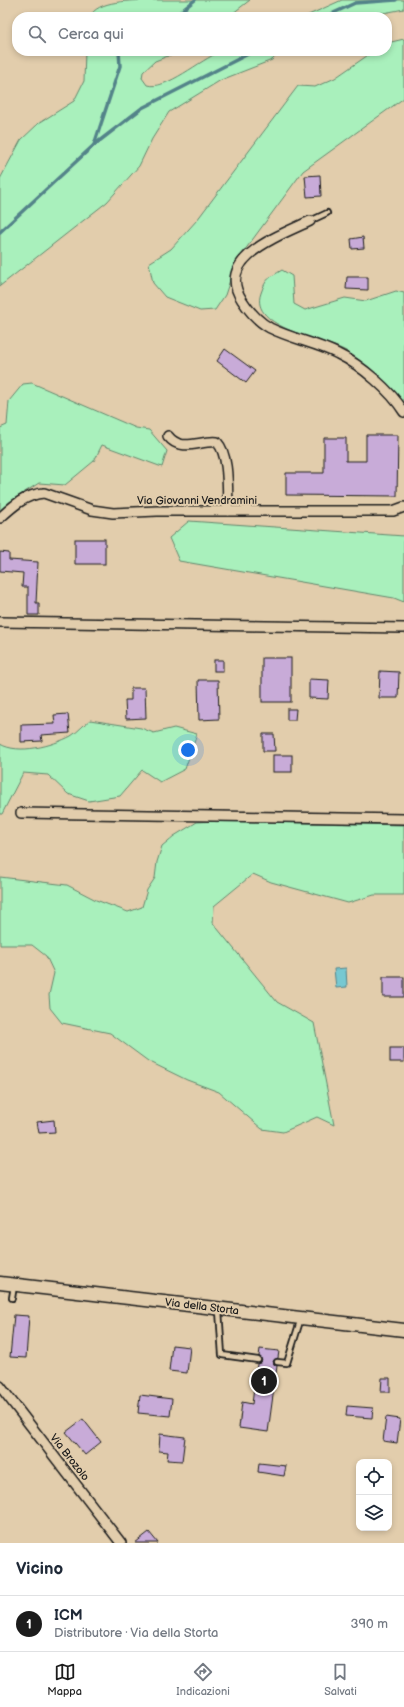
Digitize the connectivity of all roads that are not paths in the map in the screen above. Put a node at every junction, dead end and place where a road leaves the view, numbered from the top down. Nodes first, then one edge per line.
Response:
1 (327, 213) dead end
2 (310, 221) joint
3 (404, 412) edge
4 (168, 436) dead end
5 (404, 507) edge
6 (228, 511) junction
7 (0, 518) edge
8 (0, 622) edge
9 (404, 628) edge
10 (21, 813) dead end
11 (404, 819) edge
12 (0, 1283) edge
13 (14, 1284) junction
14 (12, 1298) dead end
15 (219, 1308) junction
16 (301, 1318) junction
17 (404, 1330) edge
18 (258, 1360) dead end
19 (277, 1362) dead end
20 (0, 1386) edge
21 (121, 1543) edge

1 - 2 lane
2 - 3 street
4 - 6 street
5 - 6 street, Via Giovanni Vendramini
6 - 7 street, Via Giovanni Vendramini
8 - 9 street
10 - 11 street
12 - 13 main road, Via della Storta
13 - 14 lane
13 - 15 main road, Via della Storta
15 - 16 main road, Via della Storta
15 - 18 lane
16 - 17 main road, Via della Storta
16 - 19 lane
20 - 21 street, Via Brozolo

